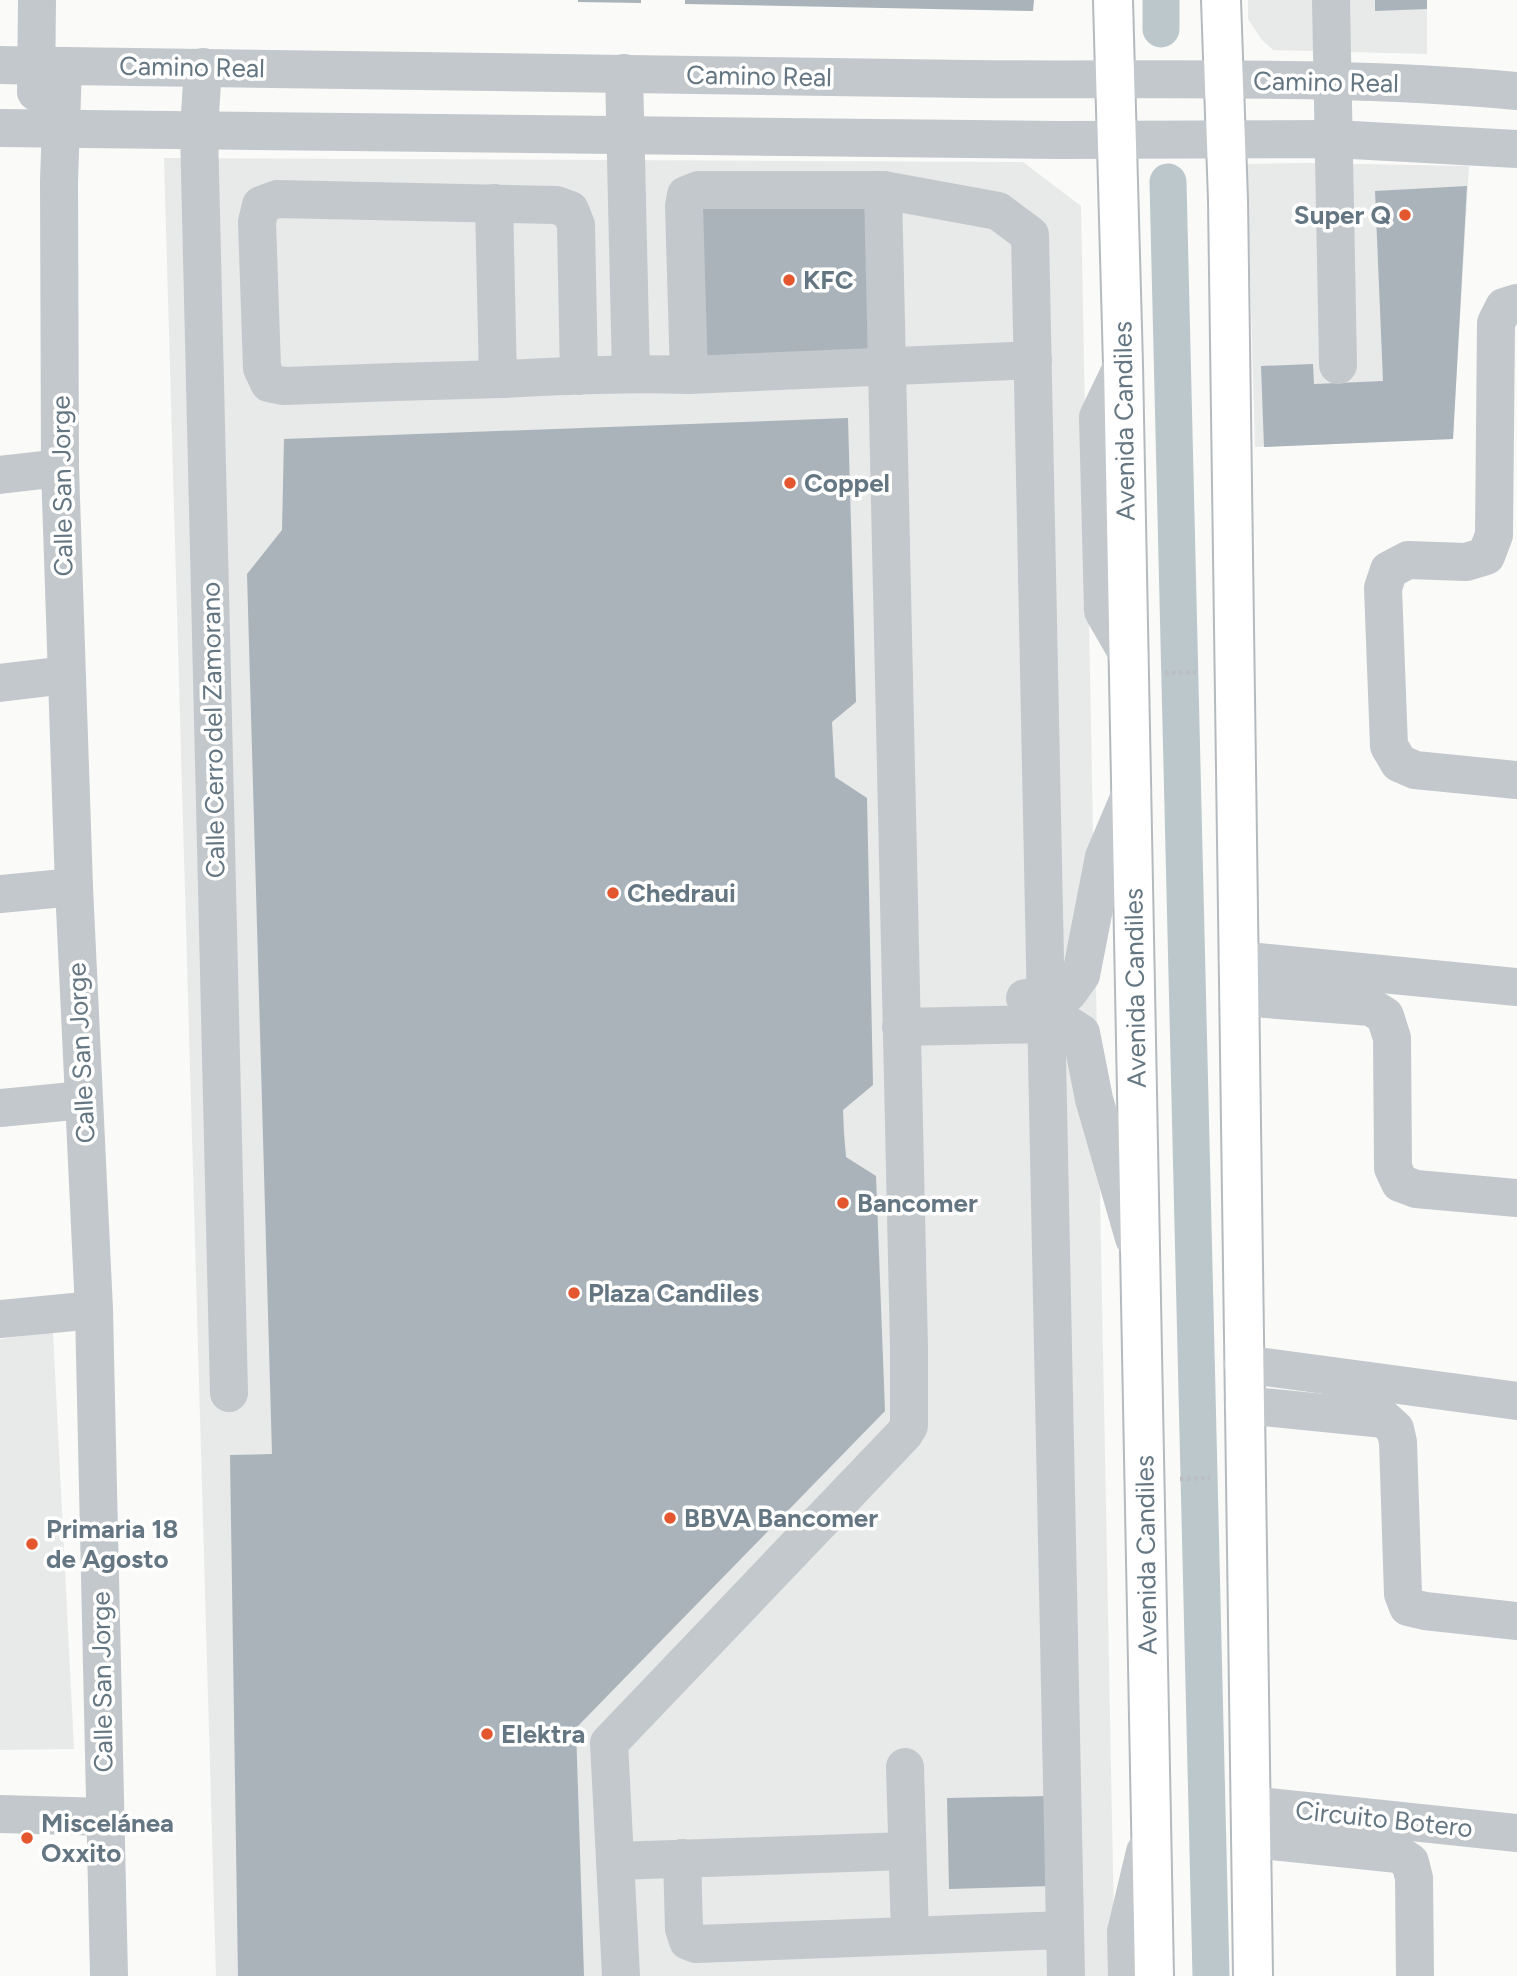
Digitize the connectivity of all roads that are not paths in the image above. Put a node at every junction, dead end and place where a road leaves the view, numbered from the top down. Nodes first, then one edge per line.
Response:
1 (37, 0) edge
2 (1113, 0) edge
3 (1221, 0) edge
4 (1331, 0) edge
5 (33, 66) edge
6 (203, 67) junction
7 (624, 73) junction
8 (1115, 80) junction
9 (1223, 80) junction
10 (1332, 81) junction
11 (1517, 91) edge
12 (32, 129) edge
13 (199, 130) junction
14 (625, 136) junction
15 (1116, 139) junction
16 (1226, 139) junction
17 (1334, 139) junction
18 (1517, 149) edge
19 (883, 190) junction
20 (494, 203) junction
21 (1517, 303) edge
22 (1033, 360) junction
23 (887, 365) junction
24 (1338, 365) dead end
25 (631, 373) junction
26 (688, 374) junction
27 (579, 376) junction
28 (498, 379) junction
29 (60, 468) junction
30 (0, 475) edge
31 (66, 675) junction
32 (0, 683) edge
33 (1517, 780) edge
34 (1132, 791) junction
35 (74, 887) junction
36 (0, 894) edge
37 (1239, 979) junction
38 (1517, 987) edge
39 (902, 1016) junction
40 (1058, 1018) junction
41 (83, 1100) junction
42 (0, 1108) edge
43 (1517, 1198) edge
44 (1141, 1263) junction
45 (94, 1310) junction
46 (0, 1319) edge
47 (1243, 1364) junction
48 (229, 1393) dead end
49 (1517, 1401) edge
50 (1244, 1405) junction
51 (1517, 1621) edge
52 (905, 1767) dead end
53 (0, 1814) edge
54 (106, 1817) junction
55 (1251, 1822) junction
56 (1152, 1826) junction
57 (1517, 1833) edge
58 (907, 1851) junction
59 (682, 1858) junction
60 (615, 1861) junction
61 (1065, 1930) junction
62 (910, 1935) junction
63 (109, 1976) edge
64 (621, 1976) edge
65 (1066, 1976) edge
66 (1126, 1976) edge
67 (1154, 1976) edge
68 (1253, 1976) edge
69 (1415, 1976) edge

1 - 5 street, Calle San Jorge
2 - 8 main road, Avenida Candiles
3 - 9 main road
4 - 10 street
5 - 6 street, Camino Real
5 - 12 street, Calle San Jorge
6 - 7 street, Camino Real
6 - 13 street, Calle Cerro del Zamorano
7 - 8 street, Camino Real
7 - 14 street
8 - 9 street, Camino Real
8 - 15 main road, Avenida Candiles
9 - 10 street, Camino Real
9 - 16 main road
10 - 11 street, Camino Real
10 - 17 street
12 - 13 street
12 - 29 street, Calle San Jorge
13 - 14 street
13 - 48 street, Calle Cerro del Zamorano
14 - 15 street
14 - 25 street
15 - 16 street
15 - 34 main road, Avenida Candiles
16 - 17 street
16 - 37 main road
17 - 18 street
17 - 24 street
19 - 22 street
19 - 23 street
19 - 26 street
20 - 27 street
20 - 28 street
20 - 28 street
21 - 33 street
22 - 23 street
22 - 40 street
23 - 26 street
23 - 39 street
25 - 26 street
25 - 27 street
27 - 28 street
29 - 30 street
29 - 31 street, Calle San Jorge
31 - 32 street
31 - 35 street, Calle San Jorge
34 - 40 street
34 - 44 main road, Avenida Candiles
35 - 36 street
35 - 41 street, Calle San Jorge
37 - 38 street
37 - 43 street
37 - 47 main road
39 - 40 street
39 - 60 street
40 - 44 street
40 - 61 street
41 - 42 street
41 - 45 street, Calle San Jorge
44 - 56 main road, Avenida Candiles
45 - 46 street
45 - 54 street, Calle San Jorge
47 - 49 street
47 - 50 main road
50 - 51 street
50 - 55 main road
52 - 58 street
53 - 54 street
54 - 63 street, Calle San Jorge
55 - 57 street, Circuito Botero
55 - 68 main road
55 - 69 street, Circuito Botero
56 - 66 street
56 - 67 main road, Avenida Candiles
58 - 59 street
58 - 62 street
59 - 60 street
59 - 62 street
60 - 64 street
61 - 62 street
61 - 65 street

